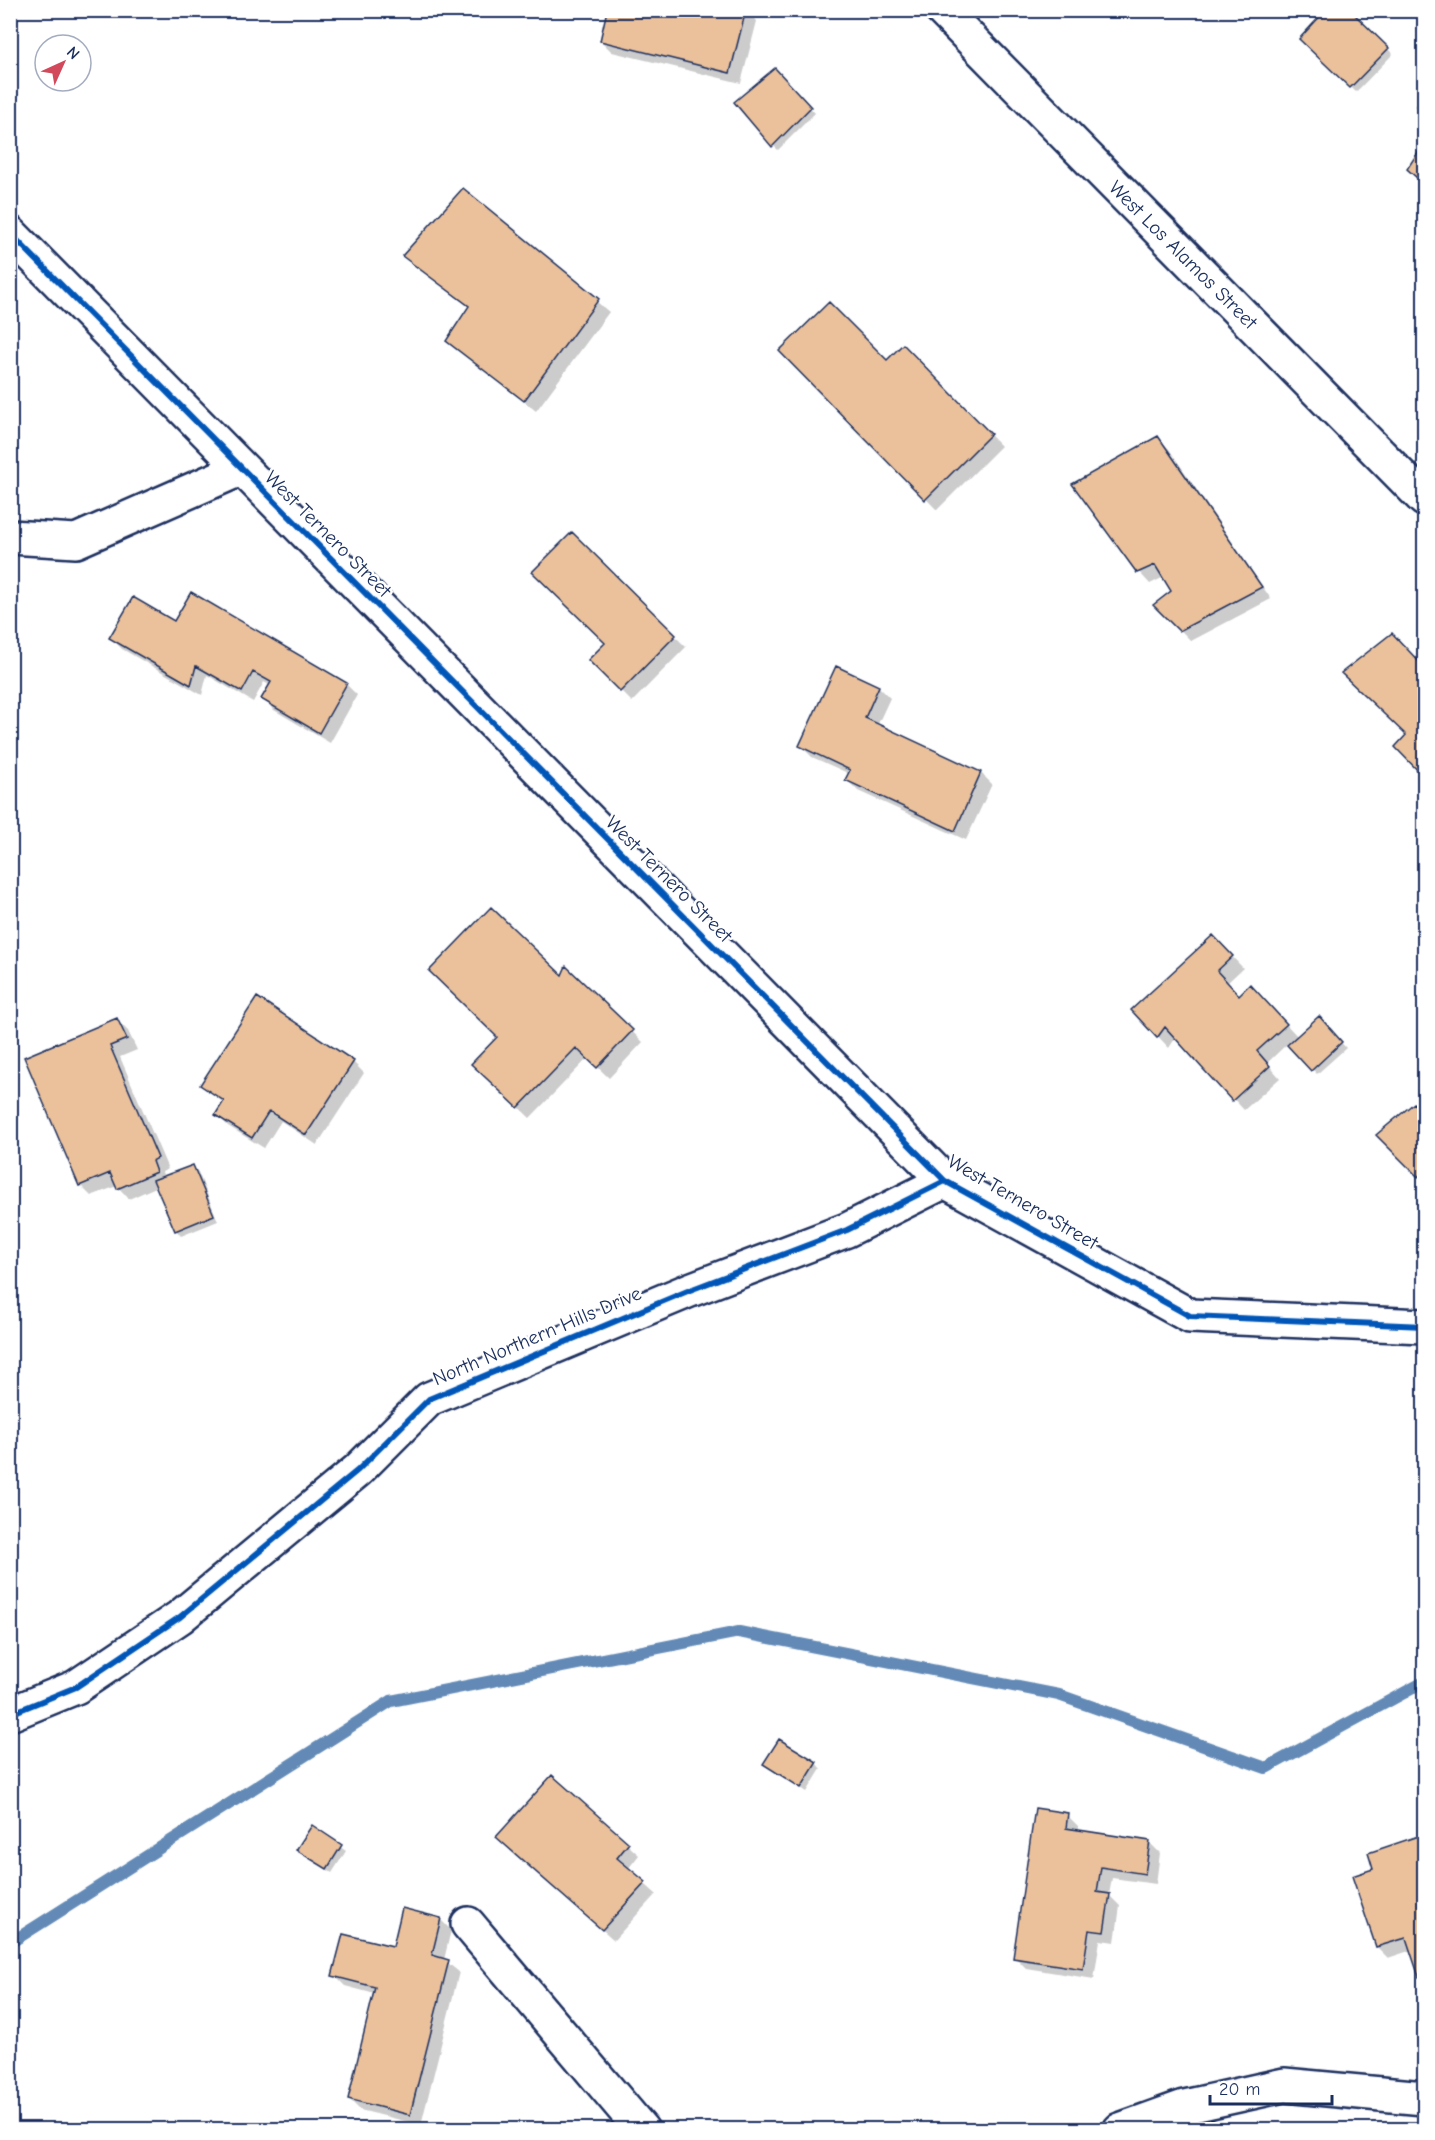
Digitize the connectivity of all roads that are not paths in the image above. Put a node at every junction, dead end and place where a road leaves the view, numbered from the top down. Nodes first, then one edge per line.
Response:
1 (942, 10) edge
2 (10, 233) edge
3 (240, 469) junction
4 (1425, 499) edge
5 (10, 537) edge
6 (945, 1181) junction
7 (1425, 1326) edge
8 (10, 1714) edge
9 (468, 1924) dead end
10 (1425, 2098) edge
11 (642, 2130) edge
12 (1120, 2130) edge

1 - 4 street, West Los Alamos Street
2 - 3 street, West Ternero Street
3 - 5 street
3 - 6 street, West Ternero Street
6 - 7 street, West Ternero Street
6 - 8 street, North Northern Hills Drive
9 - 11 street
10 - 12 street

